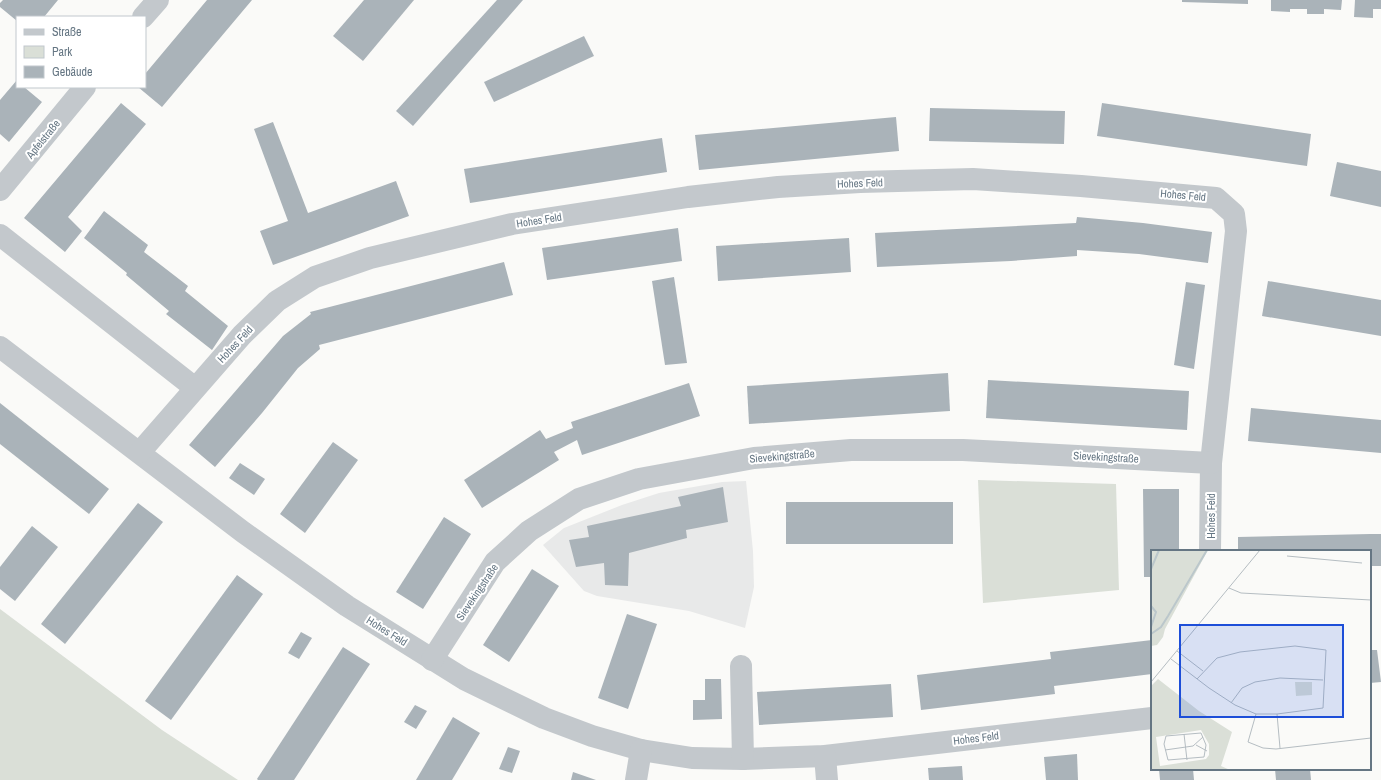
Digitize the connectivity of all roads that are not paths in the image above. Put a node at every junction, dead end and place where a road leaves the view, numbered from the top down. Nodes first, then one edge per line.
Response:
1 (158, 0) edge
2 (144, 16) edge
3 (84, 88) edge
4 (0, 190) edge
5 (0, 234) edge
6 (0, 347) edge
7 (195, 388) junction
8 (140, 452) junction
9 (1211, 463) junction
10 (1210, 550) edge
11 (432, 660) junction
12 (741, 666) dead end
13 (1151, 718) edge
14 (641, 750) junction
15 (825, 756) junction
16 (742, 759) junction
17 (636, 780) edge
18 (826, 780) edge

1 - 2 street
3 - 4 street, Apfelstraße
5 - 7 street
6 - 8 street, Hohes Feld
7 - 8 street, Hohes Feld
7 - 9 street, Hohes Feld
8 - 11 street, Hohes Feld
9 - 10 street, Hohes Feld
9 - 11 street, Sievekingstraße
11 - 14 street, Hohes Feld
12 - 16 street
13 - 15 street, Hohes Feld
14 - 16 street, Hohes Feld
14 - 17 street
15 - 16 street, Hohes Feld
15 - 18 street

